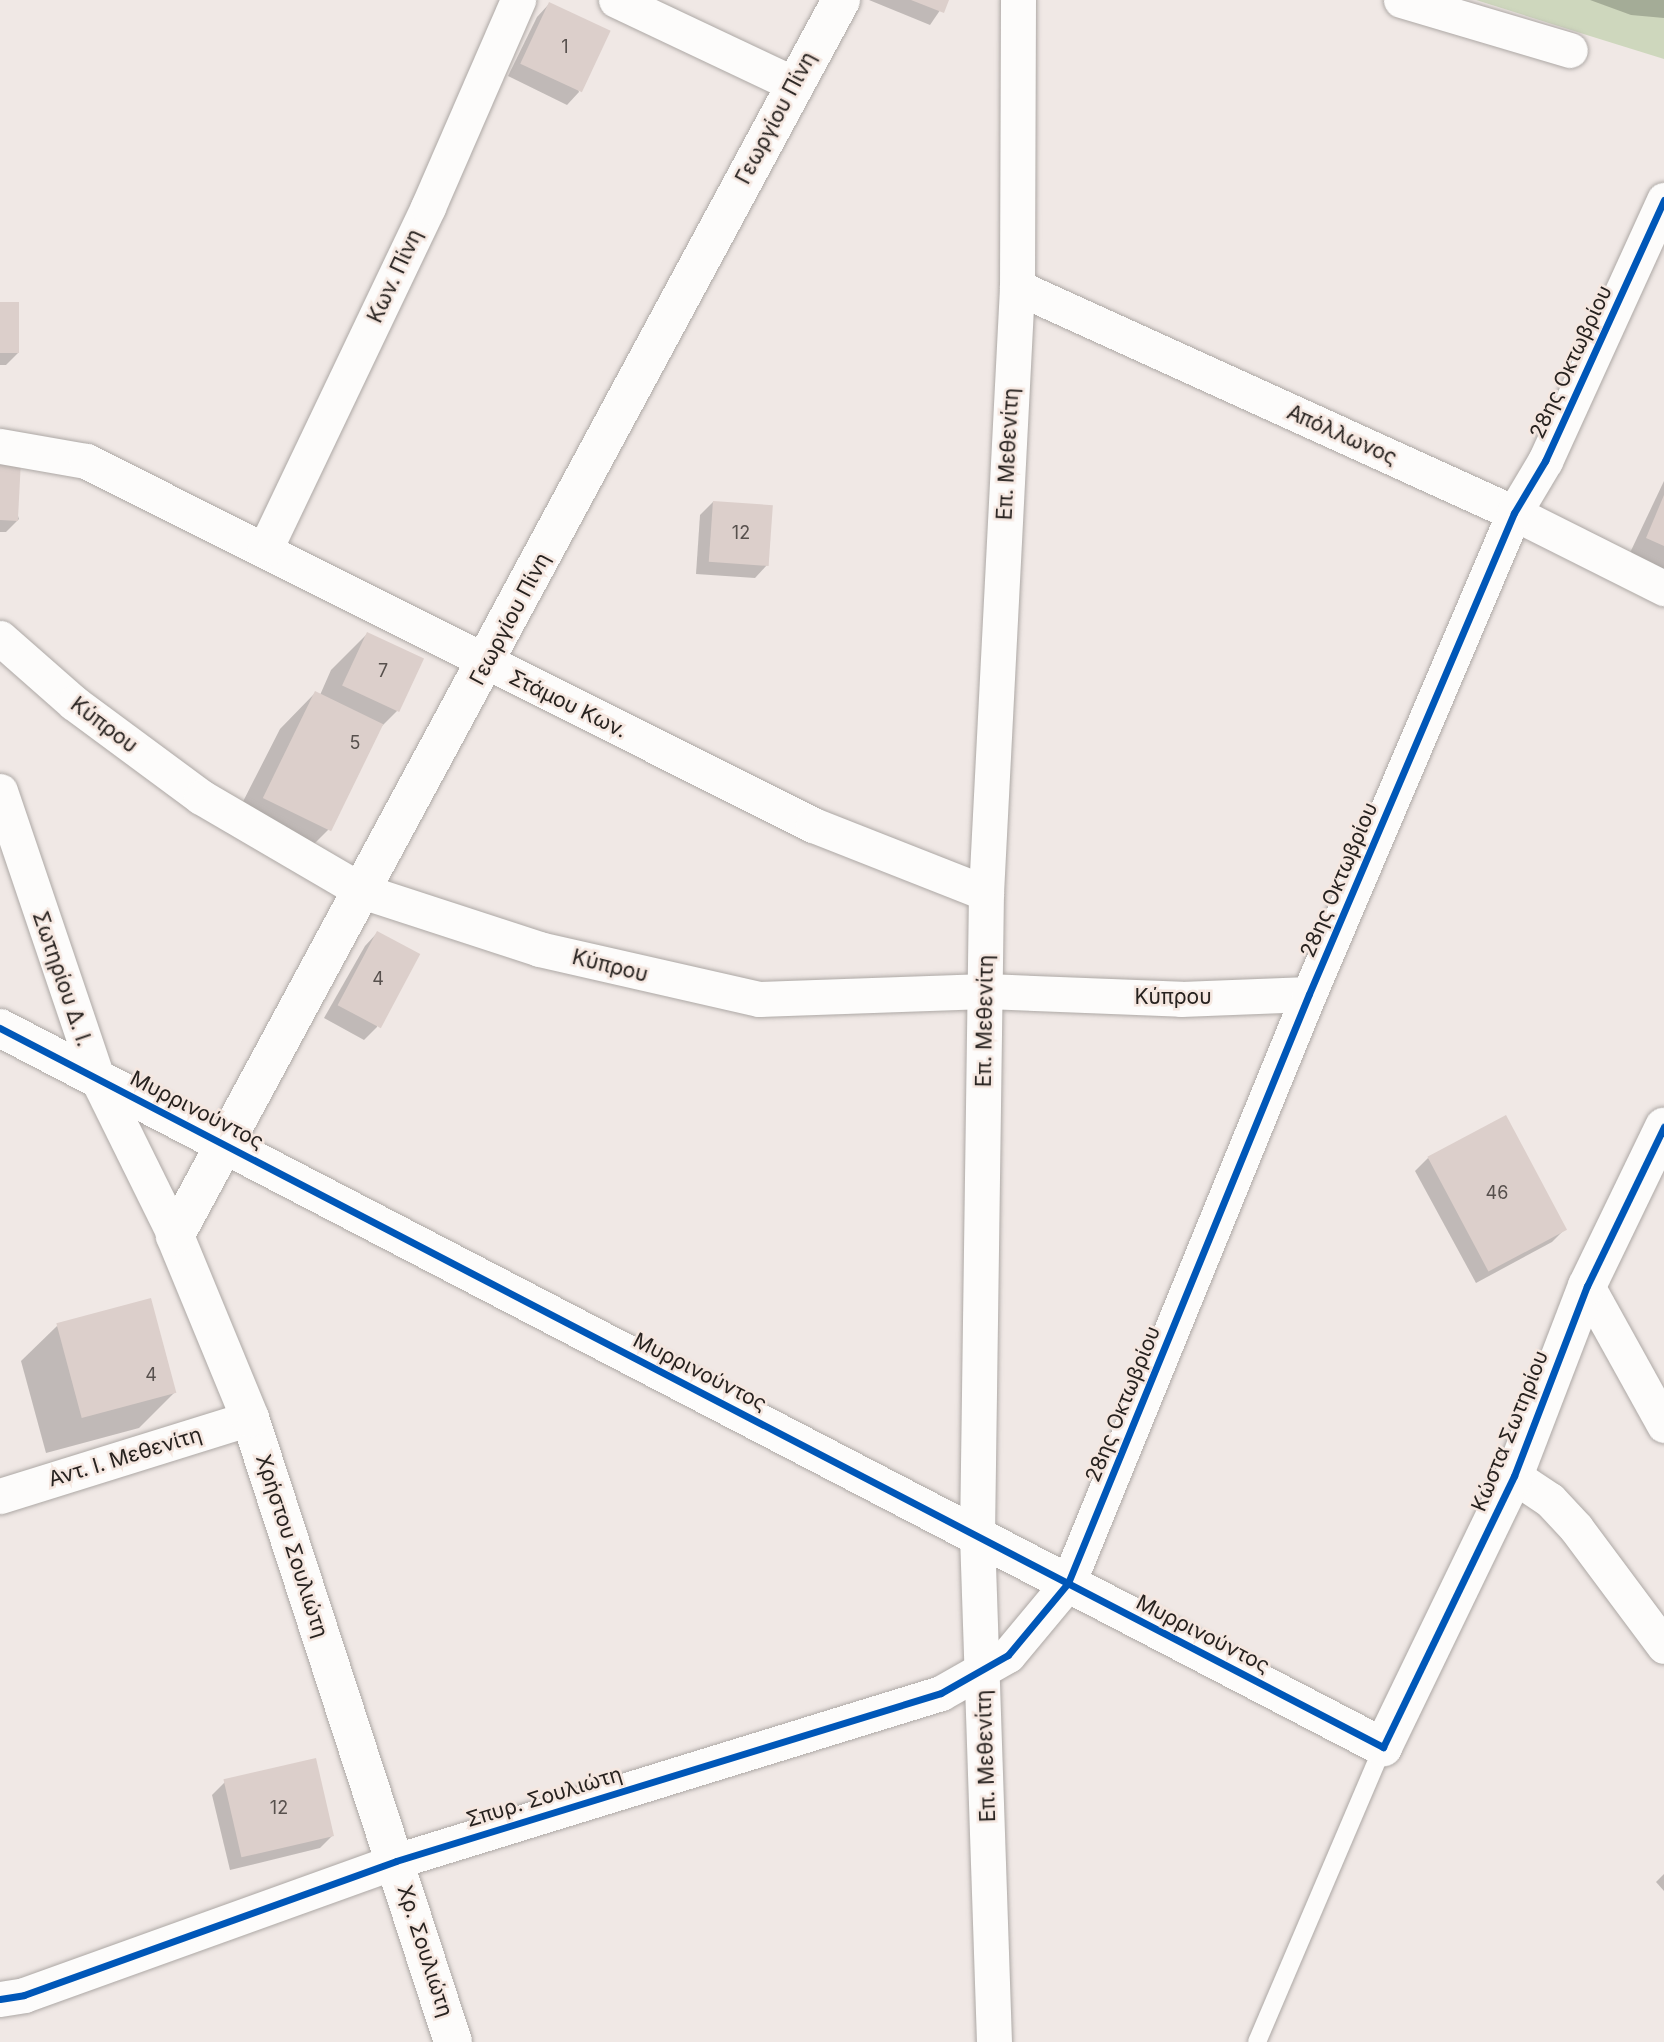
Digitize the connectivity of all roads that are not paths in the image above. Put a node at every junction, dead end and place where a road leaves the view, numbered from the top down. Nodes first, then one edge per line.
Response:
1 (518, 0) edge
2 (616, 0) edge
3 (841, 0) edge
4 (1018, 0) edge
5 (1401, 0) edge
6 (1570, 50) dead end
7 (794, 84) junction
8 (1664, 200) edge
9 (1017, 287) junction
10 (0, 446) edge
11 (1514, 513) junction
12 (265, 549) junction
13 (1664, 588) edge
14 (0, 638) edge
15 (486, 664) junction
16 (0, 792) edge
17 (362, 891) junction
18 (986, 893) junction
19 (986, 991) junction
20 (1309, 994) junction
21 (0, 1028) edge
22 (97, 1078) junction
23 (1664, 1127) edge
24 (225, 1144) junction
25 (175, 1236) junction
26 (1587, 1286) junction
27 (250, 1418) junction
28 (1664, 1425) edge
29 (1514, 1476) junction
30 (0, 1496) edge
31 (977, 1536) junction
32 (1068, 1583) junction
33 (1664, 1646) edge
34 (984, 1673) junction
35 (1384, 1747) junction
36 (396, 1861) junction
37 (0, 1999) edge
38 (453, 2042) edge
39 (994, 2042) edge
40 (1257, 2042) edge

1 - 12 street, Κων. Πίνη
2 - 7 street
3 - 7 street, Γεωργίου Πίνη
4 - 9 street, Επ. Μεθενίτη
5 - 6 street
7 - 15 street, Γεωργίου Πίνη
8 - 11 street, 28ης Οκτωβρίου
9 - 11 street, Απόλλωνος
9 - 18 street, Επ. Μεθενίτη
10 - 12 street, Στάμου Κων.
11 - 13 street, Απόλλωνος
11 - 20 street, 28ης Οκτωβρίου
12 - 15 street, Στάμου Κων.
14 - 17 street, Κύπρου
15 - 17 street, Γεωργίου Πίνη
15 - 18 street, Στάμου Κων.
16 - 22 street, Σωτηρίου Δ. Ι.
17 - 19 street, Κύπρου
17 - 24 street, Γεωργίου Πίνη
18 - 19 street, Επ. Μεθενίτη
19 - 20 street, Κύπρου
19 - 31 street, Επ. Μεθενίτη
20 - 32 street, 28ης Οκτωβρίου
21 - 22 street, Μυρρινούντος
22 - 24 street, Μυρρινούντος
22 - 25 street, Σωτηρίου Δ. Ι.
23 - 26 street, Κώστα Σωτηρίου
24 - 25 street, Γεωργίου Πίνη
24 - 31 street, Μυρρινούντος
25 - 27 street, Χρήστου Σουλιώτη
26 - 28 street
26 - 29 street, Κώστα Σωτηρίου
27 - 30 street, Αντ. Ι. Μεθενίτη
27 - 36 street, Χρήστου Σουλιώτη
29 - 33 street
29 - 35 street, Κώστα Σωτηρίου
31 - 32 street, Μυρρινούντος
31 - 34 street, Επ. Μεθενίτη
32 - 34 street, Σπυρ. Σουλιώτη
32 - 35 street, Μυρρινούντος
34 - 36 street, Σπυρ. Σουλιώτη
34 - 39 street, Επ. Μεθενίτη
35 - 40 lane, Κώστα Σωτηρίου
36 - 37 street, Σπυρ. Σουλιώτη
36 - 38 street, Χρ. Σουλιώτη

